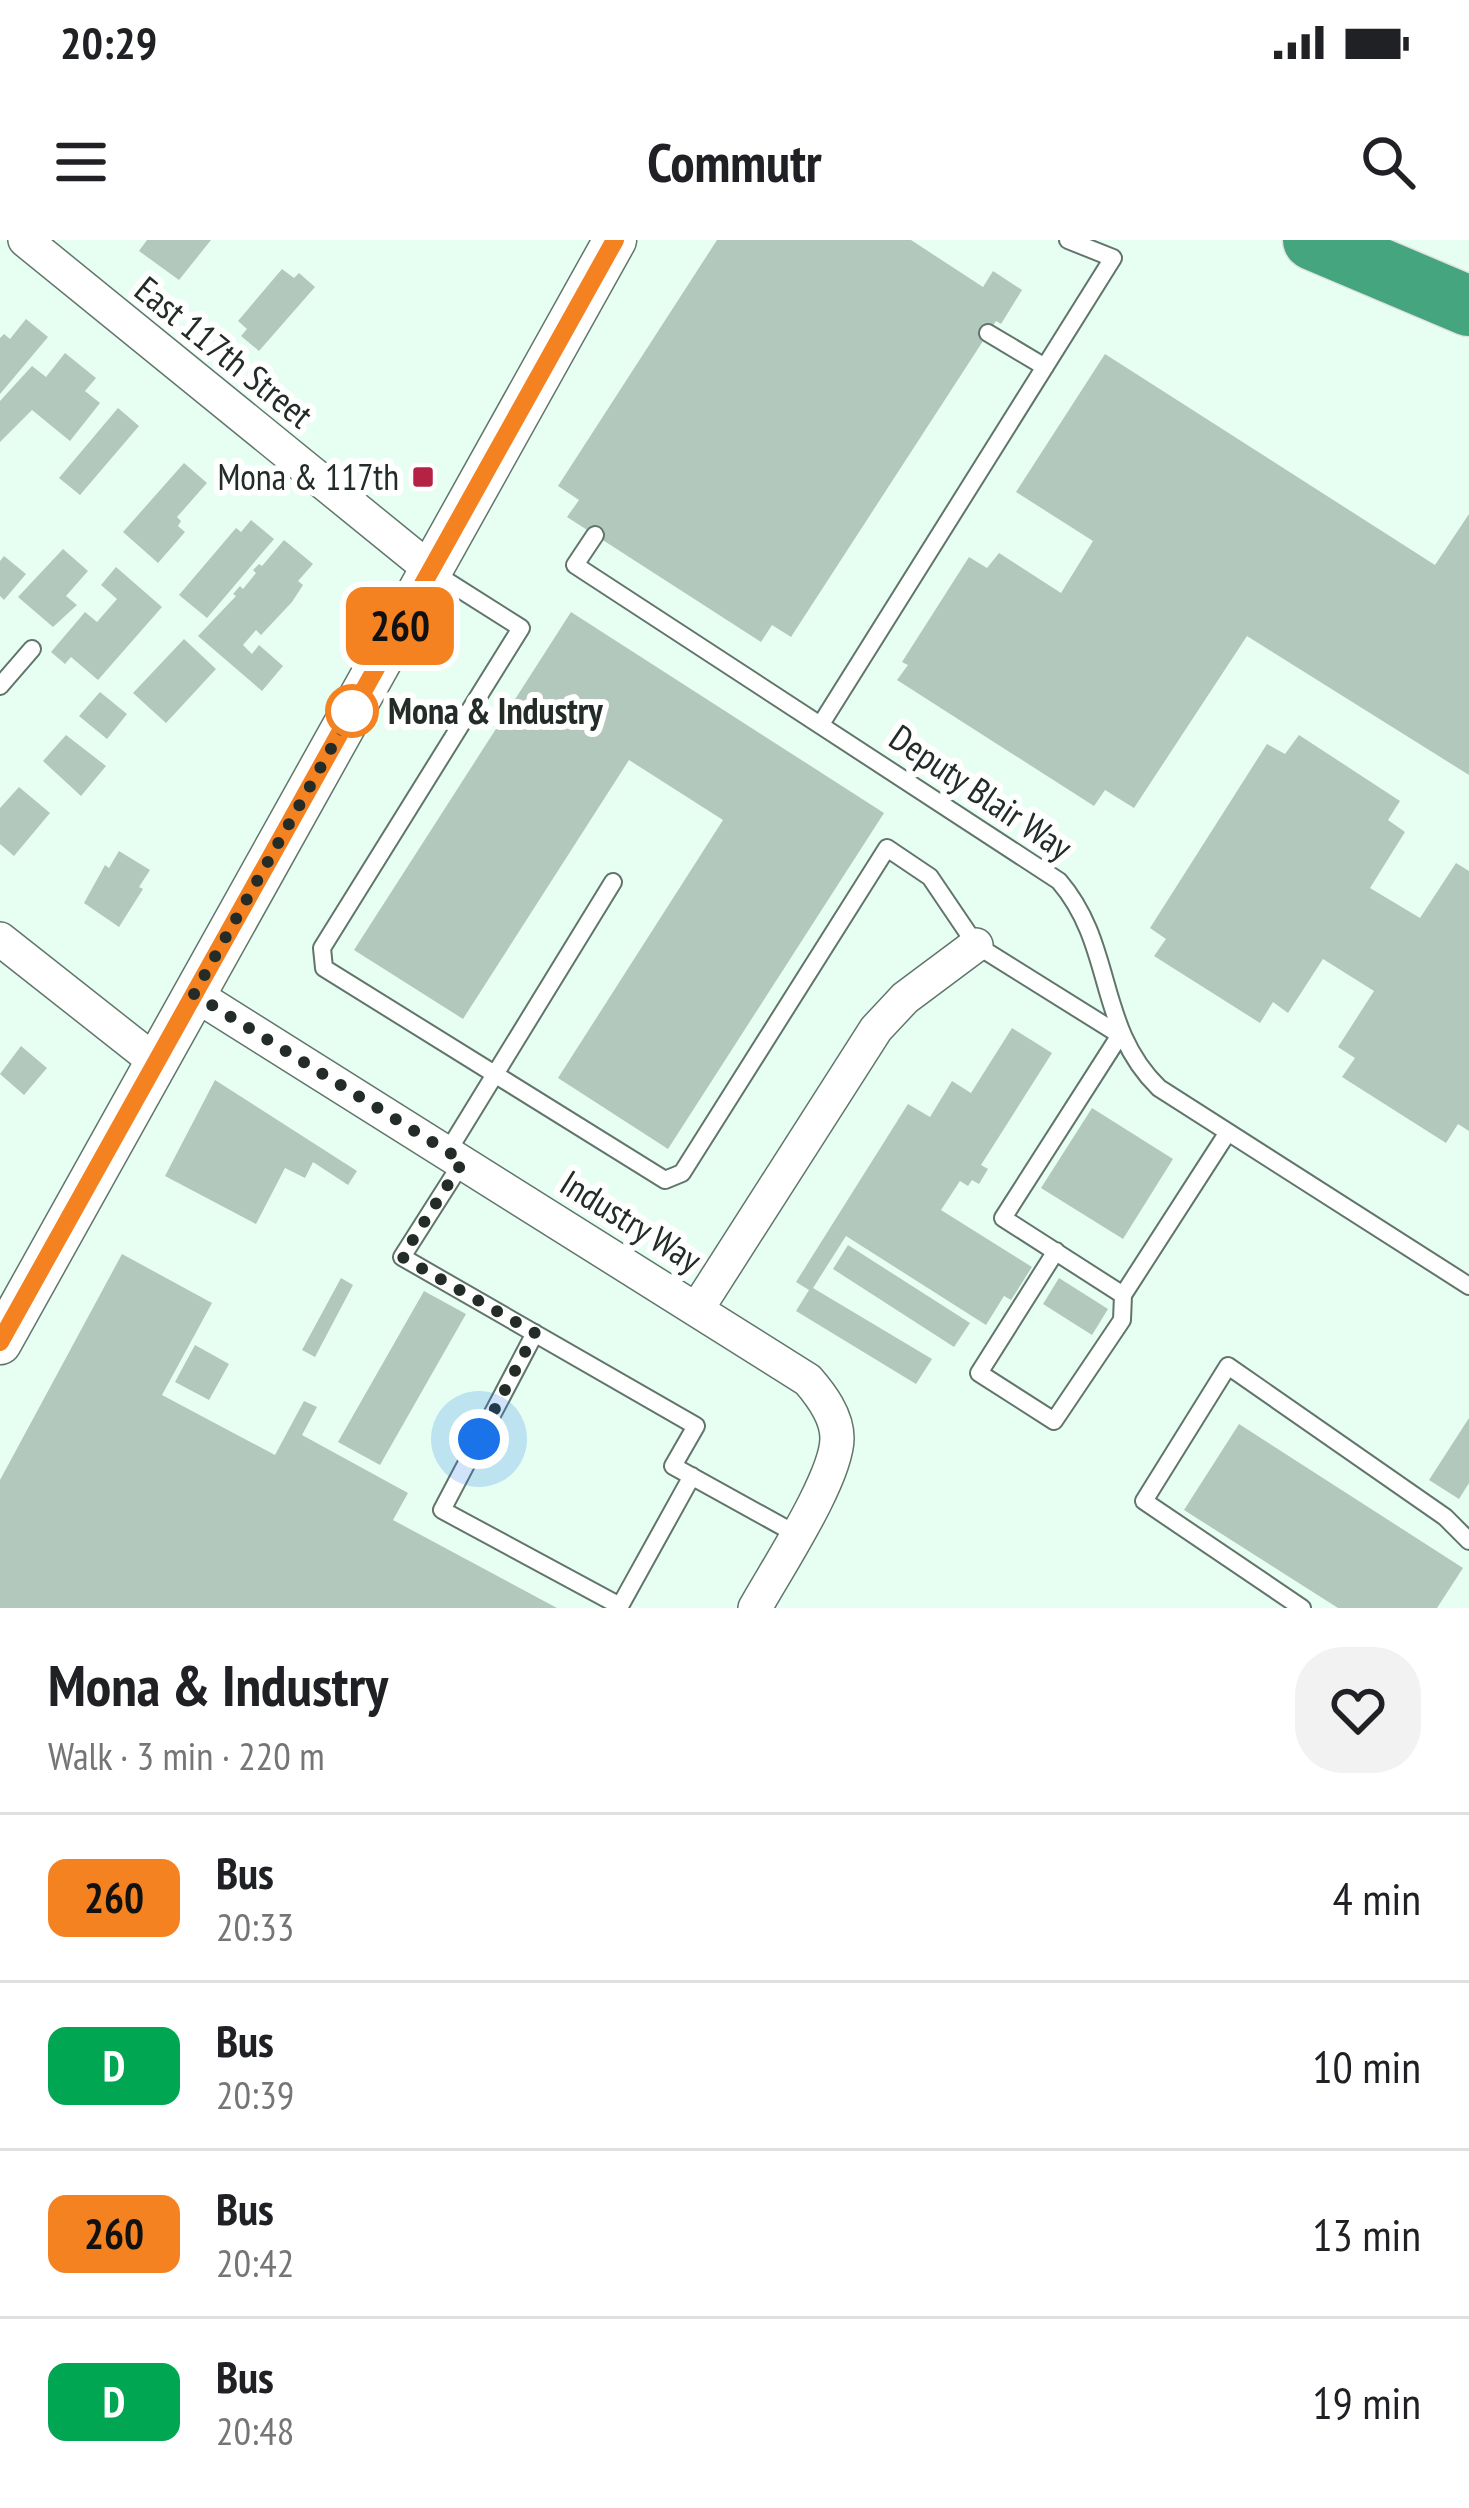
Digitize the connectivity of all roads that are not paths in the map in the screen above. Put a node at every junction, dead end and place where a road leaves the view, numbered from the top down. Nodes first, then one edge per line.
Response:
1 (25, 240) edge
2 (614, 240) edge
3 (1068, 240) edge
4 (1313, 240) edge
5 (1469, 306) edge
6 (988, 333) dead end
7 (1045, 367) junction
8 (595, 535) dead end
9 (431, 570) junction
10 (32, 649) dead end
11 (0, 686) edge
12 (821, 724) junction
13 (613, 882) dead end
14 (0, 939) edge
15 (976, 945) junction
16 (194, 994) junction
17 (1120, 1035) junction
18 (156, 1062) junction
19 (495, 1074) junction
20 (1228, 1132) junction
21 (455, 1156) junction
22 (1056, 1251) junction
23 (1469, 1286) edge
24 (1124, 1295) junction
25 (698, 1309) junction
26 (535, 1333) junction
27 (0, 1342) edge
28 (692, 1476) junction
29 (796, 1534) junction
30 (1469, 1541) edge
31 (755, 1608) edge
32 (1302, 1608) edge

1 - 9 street, East 117th Street
2 - 9 street
3 - 7 lane
4 - 5 highway
6 - 7 lane
7 - 12 lane
8 - 12 lane, Deputy Blair Way
9 - 16 street
9 - 19 lane
10 - 11 lane
12 - 17 lane, Deputy Blair Way
13 - 19 lane
14 - 18 street
15 - 17 lane
15 - 19 lane
15 - 25 street
16 - 18 street
16 - 21 street, Industry Way
17 - 20 lane, Deputy Blair Way
17 - 22 lane
18 - 27 street
19 - 21 lane
20 - 23 lane, Deputy Blair Way
20 - 24 lane
21 - 25 street, Industry Way
21 - 26 lane
22 - 24 lane
22 - 24 lane
25 - 29 street, Industry Way
26 - 28 lane
26 - 28 lane
28 - 29 lane
29 - 31 street, Industry Way
30 - 32 lane

